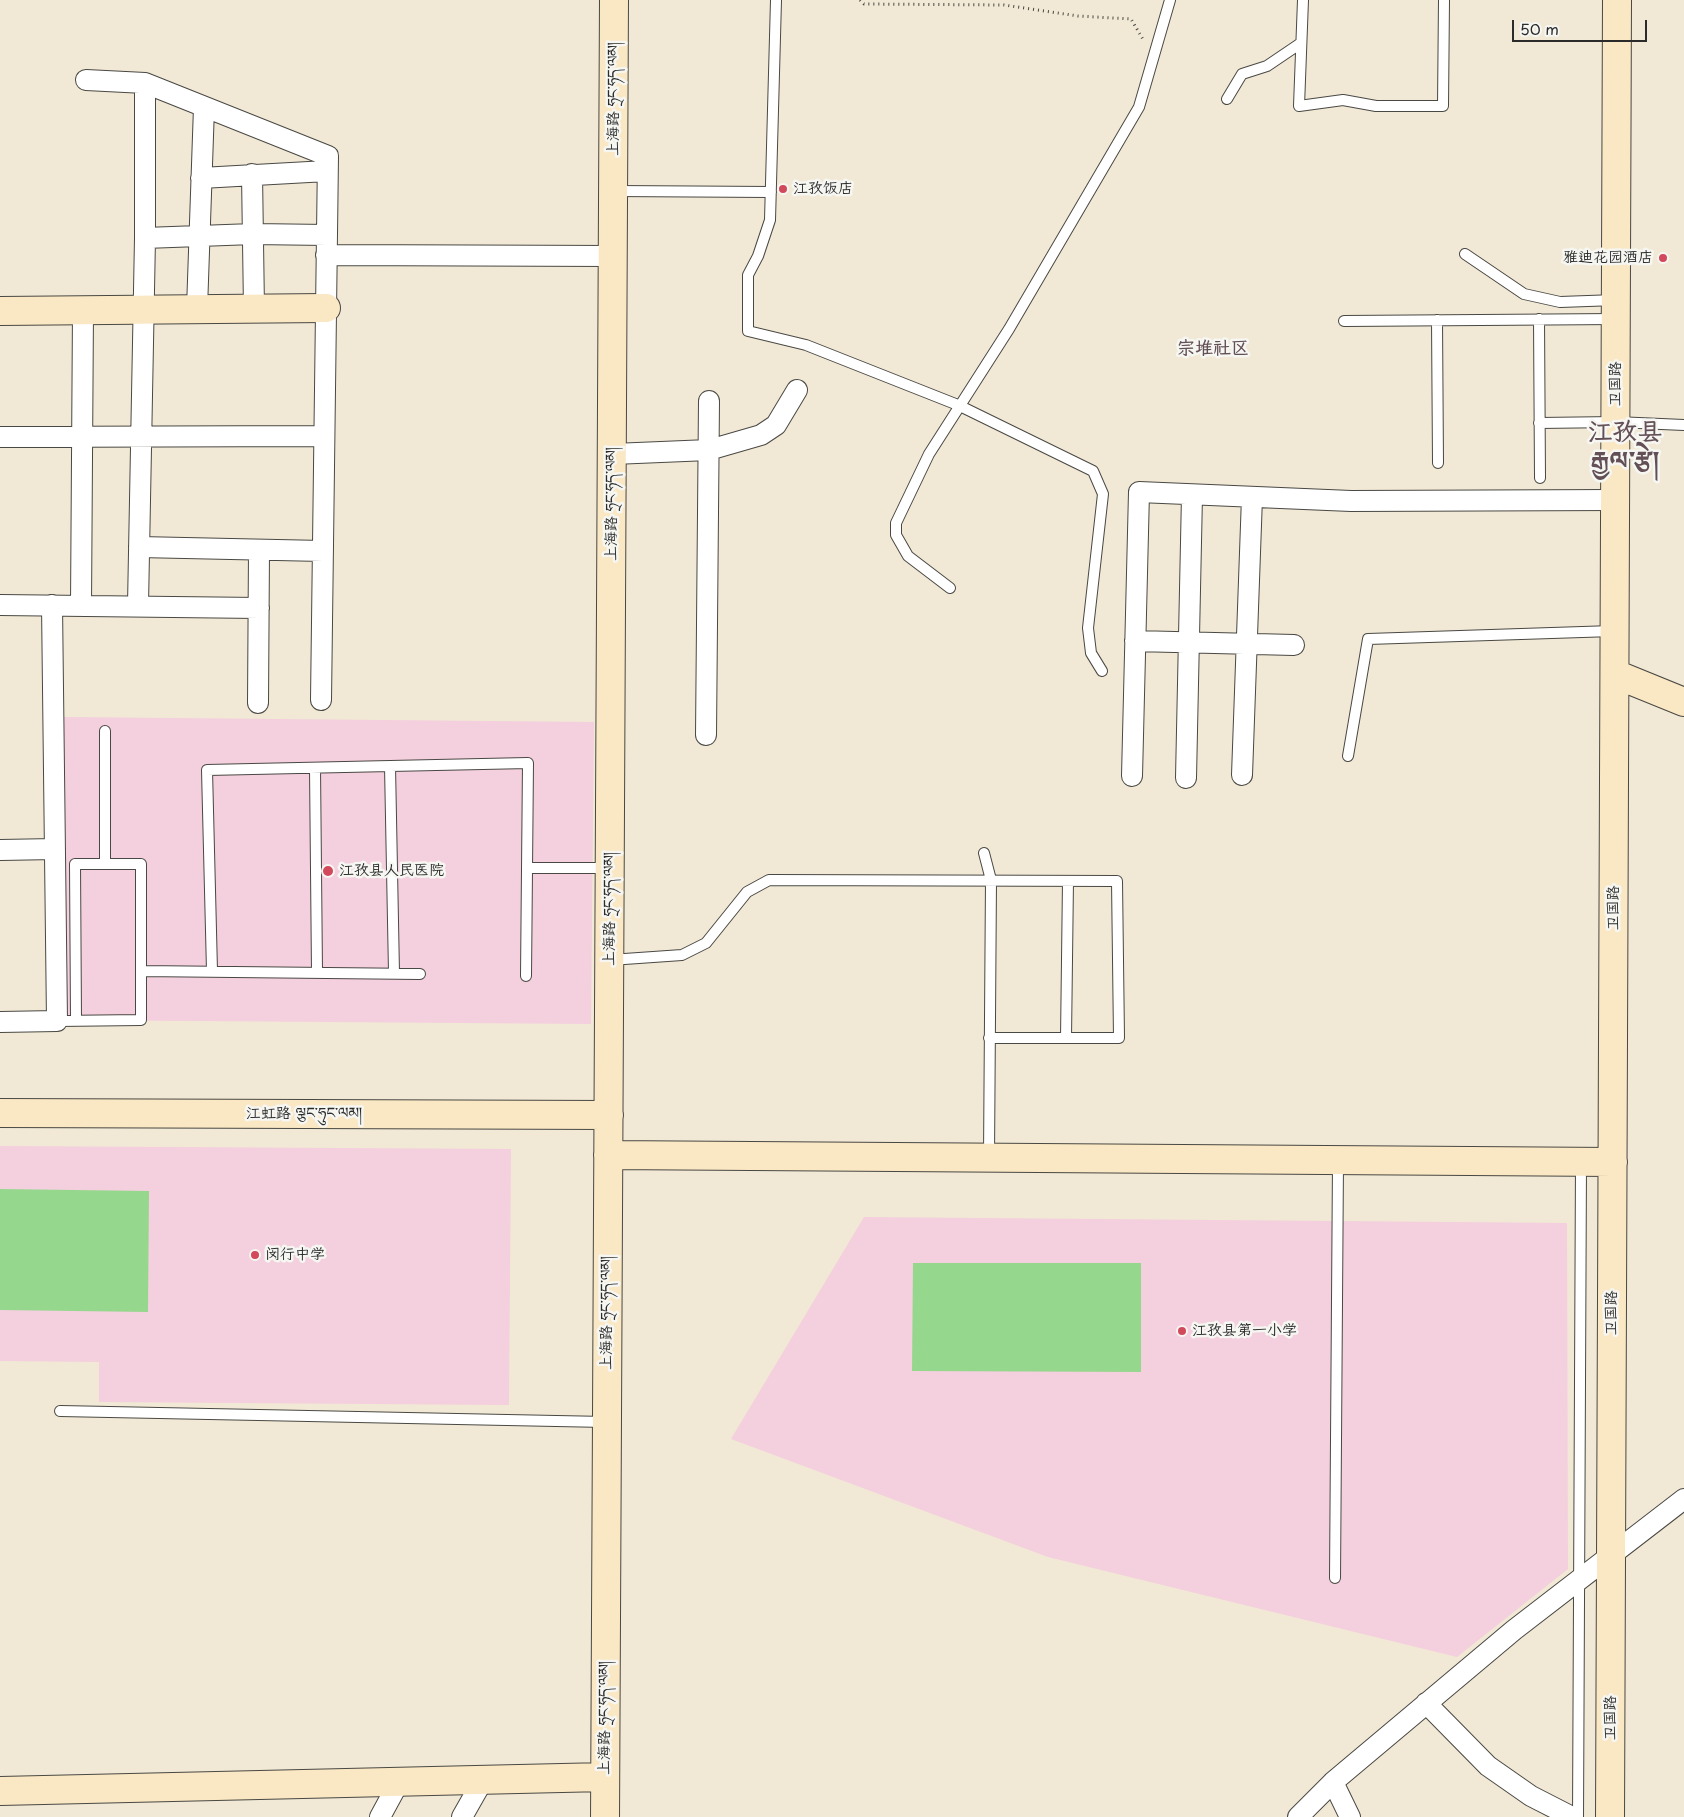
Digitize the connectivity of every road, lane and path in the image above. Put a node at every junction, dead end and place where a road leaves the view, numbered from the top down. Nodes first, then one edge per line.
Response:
1 (614, 0) edge
2 (776, 0) edge
3 (860, 0) edge
4 (1170, 0) edge
5 (1302, 0) edge
6 (1444, 0) edge
7 (1617, 0) edge
8 (1301, 43) junction
9 (1155, 53) junction
10 (86, 80) dead end
11 (145, 83) junction
12 (1227, 100) dead end
13 (204, 107) junction
14 (327, 171) junction
15 (252, 174) junction
16 (201, 178) junction
17 (614, 191) junction
18 (771, 192) junction
19 (253, 234) junction
20 (326, 234) junction
21 (145, 238) junction
22 (199, 238) junction
23 (1465, 254) dead end
24 (326, 255) junction
25 (614, 256) junction
26 (254, 308) junction
27 (326, 308) junction
28 (197, 309) junction
29 (1616, 309) junction
30 (83, 310) junction
31 (144, 310) junction
32 (0, 311) edge
33 (1538, 319) junction
34 (1437, 320) junction
35 (1344, 321) dead end
36 (796, 390) dead end
37 (709, 401) dead end
38 (958, 405) junction
39 (1616, 422) junction
40 (1540, 423) junction
41 (1684, 425) edge
42 (83, 436) junction
43 (141, 436) junction
44 (324, 436) junction
45 (0, 437) edge
46 (709, 450) junction
47 (613, 454) junction
48 (1438, 463) dead end
49 (1540, 478) dead end
50 (1192, 495) junction
51 (1252, 497) junction
52 (1615, 500) junction
53 (139, 547) junction
54 (259, 550) junction
55 (323, 551) junction
56 (950, 588) dead end
57 (0, 605) edge
58 (52, 605) junction
59 (81, 605) junction
60 (138, 605) junction
61 (258, 608) junction
62 (1615, 631) junction
63 (1135, 641) junction
64 (1189, 641) junction
65 (1247, 643) junction
66 (1294, 645) dead end
67 (1102, 671) dead end
68 (1615, 674) junction
69 (321, 700) dead end
70 (1684, 702) edge
71 (258, 703) dead end
72 (105, 731) dead end
73 (706, 735) dead end
74 (1348, 756) dead end
75 (390, 766) junction
76 (315, 768) junction
77 (1242, 775) dead end
78 (1132, 776) dead end
79 (1186, 778) dead end
80 (55, 849) junction
81 (0, 850) edge
82 (984, 853) dead end
83 (105, 864) junction
84 (527, 868) junction
85 (610, 868) junction
86 (991, 880) junction
87 (1068, 881) junction
88 (610, 960) junction
89 (141, 970) junction
90 (212, 971) junction
91 (317, 972) junction
92 (394, 973) junction
93 (420, 974) dead end
94 (526, 976) dead end
95 (66, 1021) junction
96 (0, 1022) edge
97 (989, 1038) junction
98 (1066, 1038) junction
99 (0, 1113) edge
100 (609, 1115) junction
101 (608, 1155) junction
102 (989, 1158) junction
103 (1338, 1160) junction
104 (1581, 1161) junction
105 (1613, 1162) junction
106 (60, 1411) dead end
107 (607, 1422) junction
108 (1684, 1499) edge
109 (1611, 1556) junction
110 (1335, 1578) dead end
111 (1579, 1580) junction
112 (1426, 1704) junction
113 (605, 1777) junction
114 (482, 1780) junction
115 (399, 1782) junction
116 (1333, 1782) junction
117 (0, 1791) edge
118 (380, 1817) edge
119 (462, 1817) edge
120 (605, 1817) edge
121 (1298, 1817) edge
122 (1350, 1817) edge
123 (1572, 1817) edge
124 (1578, 1817) edge
125 (1610, 1817) edge

1 - 17 main road, 上海路 ཧྲང་ཧད་ལམ།
2 - 18 lane
3 - 9 path
4 - 9 lane
5 - 8 lane
6 - 8 lane
7 - 29 main road, 卫国路
8 - 12 lane
9 - 38 lane
10 - 11 street
11 - 13 street
11 - 21 street
13 - 14 street
13 - 16 street
14 - 15 street
14 - 20 street
15 - 16 street
15 - 19 street
16 - 22 street
17 - 18 lane
17 - 25 main road, 上海路 ཧྲང་ཧད་ལམ།
18 - 38 lane
19 - 20 street
19 - 22 street
19 - 26 street
20 - 24 street
21 - 22 street
21 - 31 street
22 - 28 street
23 - 29 lane
24 - 25 street
24 - 27 street
25 - 47 main road, 上海路 ཧྲང་ཧད་ལམ།
26 - 27 main road
26 - 28 main road
27 - 44 street
28 - 31 main road
29 - 33 lane
29 - 39 main road, 卫国路
30 - 31 main road
30 - 32 main road
30 - 42 street
31 - 43 street
33 - 34 lane
33 - 40 lane
34 - 35 lane
34 - 48 lane
36 - 46 street
37 - 46 street
38 - 56 lane
38 - 67 lane
39 - 40 lane
39 - 41 lane
39 - 52 main road, 卫国路
40 - 49 lane
42 - 43 street
42 - 45 street
42 - 59 street
43 - 44 street
43 - 53 street
44 - 55 street
46 - 47 street
46 - 73 street
47 - 85 main road, 上海路 ཧྲང་ཧད་ལམ།
50 - 51 street
50 - 63 street
50 - 64 street
51 - 52 street
51 - 65 street
52 - 62 main road, 卫国路
53 - 54 street
53 - 60 street
54 - 55 street
54 - 61 street
55 - 69 street
57 - 58 street
58 - 59 street
58 - 80 street
59 - 60 street
60 - 61 street
61 - 71 street
62 - 68 main road, 卫国路
62 - 74 lane
63 - 64 street
63 - 78 street
64 - 65 street
64 - 79 street
65 - 66 street
65 - 77 street
68 - 70 main road
68 - 105 main road, 卫国路
72 - 83 lane
75 - 76 lane
75 - 84 lane
75 - 92 lane
76 - 90 lane
76 - 91 lane
80 - 81 street
80 - 95 street
82 - 86 lane
83 - 89 lane
83 - 95 lane
84 - 85 lane
84 - 94 lane
85 - 88 main road, 上海路 ཧྲང་ཧད་ལམ།
86 - 87 lane
86 - 88 lane
86 - 97 lane
87 - 98 lane
87 - 98 lane
88 - 100 main road, 上海路 ཧྲང་ཧད་ལམ།
89 - 90 lane
89 - 95 lane
90 - 91 lane
91 - 92 lane
92 - 93 lane
95 - 96 street
97 - 98 lane
97 - 102 lane
99 - 100 main road, 江虹路 ལྕང་ཧུང་ལམ།
100 - 101 main road, 上海路 ཧྲང་ཧད་ལམ།
101 - 102 main road
101 - 107 main road, 上海路 ཧྲང་ཧད་ལམ།
102 - 103 main road
103 - 104 main road
103 - 110 lane
104 - 105 main road
104 - 111 lane
105 - 109 main road, 卫国路
106 - 107 lane
107 - 113 main road, 上海路 ཧྲང་ཧད་ལམ།
108 - 109 street
109 - 111 street
109 - 125 main road, 卫国路
111 - 112 street
111 - 124 lane
112 - 116 street
112 - 123 street
113 - 114 main road
113 - 120 main road, 上海路 ཧྲང་ཧད་ལམ།
114 - 115 main road
114 - 119 street
115 - 117 main road
115 - 118 street
116 - 121 street
116 - 122 street

